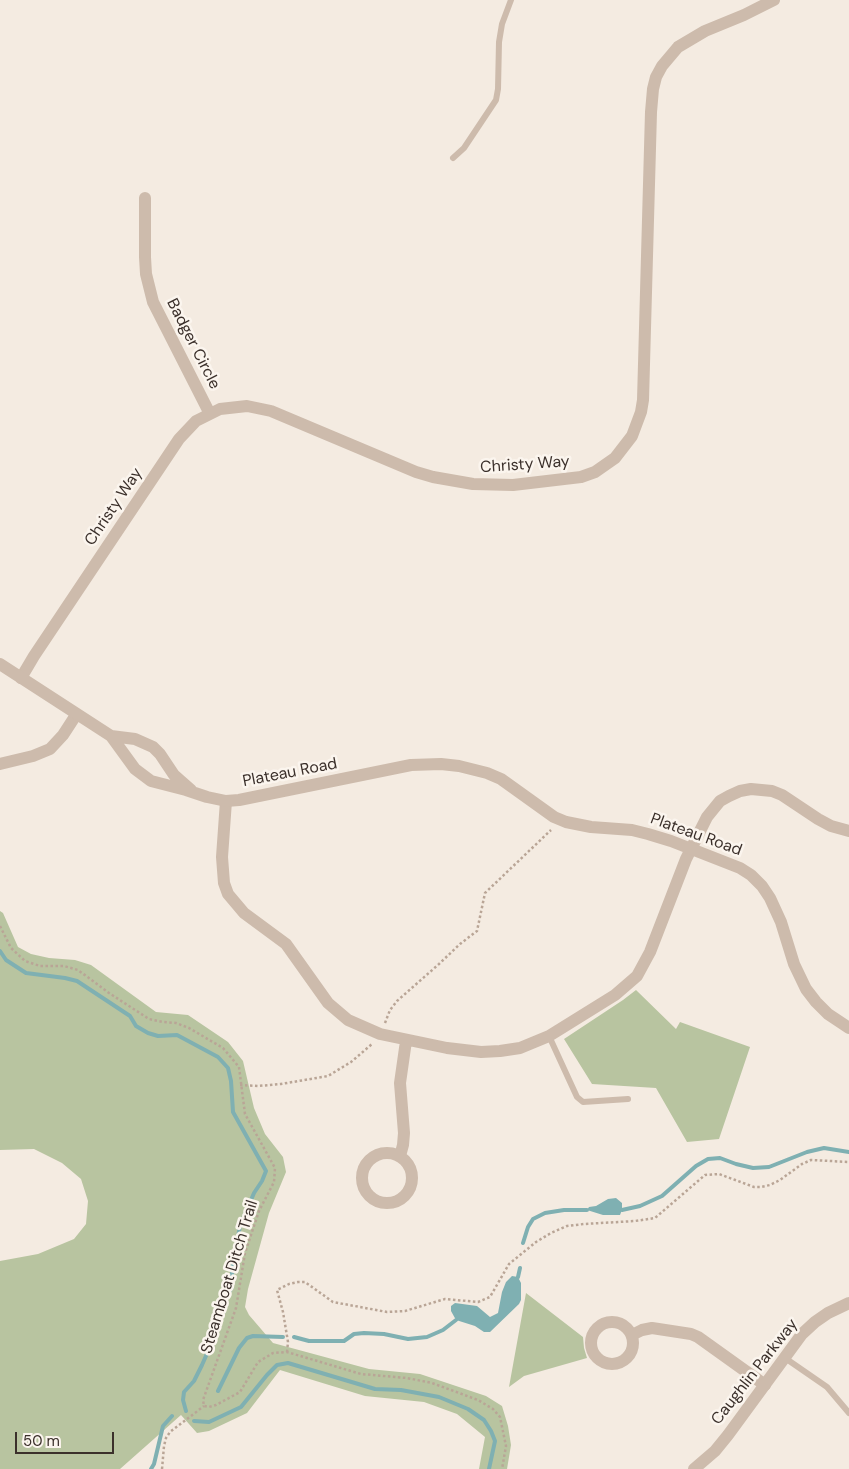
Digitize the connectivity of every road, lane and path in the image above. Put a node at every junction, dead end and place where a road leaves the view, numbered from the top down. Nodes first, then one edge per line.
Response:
1 (511, 0) edge
2 (774, 0) edge
3 (453, 158) dead end
4 (145, 198) dead end
5 (210, 414) junction
6 (0, 664) edge
7 (21, 678) junction
8 (76, 715) junction
9 (111, 736) junction
10 (0, 764) edge
11 (193, 792) junction
12 (226, 801) junction
13 (552, 829) dead end
14 (849, 831) edge
15 (691, 849) junction
16 (0, 926) edge
17 (849, 1028) edge
18 (380, 1034) junction
19 (549, 1036) junction
20 (406, 1041) junction
21 (240, 1085) junction
22 (628, 1099) dead end
23 (400, 1156) junction
24 (849, 1162) edge
25 (849, 1303) edge
26 (632, 1335) dead end
27 (287, 1352) junction
28 (785, 1358) junction
29 (765, 1385) junction
30 (204, 1406) junction
31 (849, 1413) edge
32 (162, 1469) edge
33 (502, 1469) edge
34 (694, 1469) edge

1 - 3 lane
2 - 5 street, Christy Way
4 - 5 street, Badger Circle
5 - 7 street, Christy Way
6 - 7 street, Plateau Road
7 - 8 street, Plateau Road
8 - 9 street, Plateau Road
8 - 10 street
9 - 11 street, Plateau Road
9 - 11 street, Plateau Road
11 - 12 street, Plateau Road
12 - 15 street, Plateau Road
12 - 18 street
13 - 18 path
14 - 15 street
15 - 17 street, Plateau Road
15 - 19 street
16 - 21 path, Steamboat Ditch Trail
18 - 20 street
18 - 21 path
19 - 20 street
19 - 22 lane
20 - 23 street
21 - 30 path, Steamboat Ditch Trail
23 - 23 street
24 - 27 path
25 - 28 street, Caughlin Parkway
26 - 29 street
27 - 30 path
27 - 33 path
28 - 29 street, Caughlin Parkway
28 - 31 lane
29 - 34 street, Caughlin Parkway
30 - 32 path

